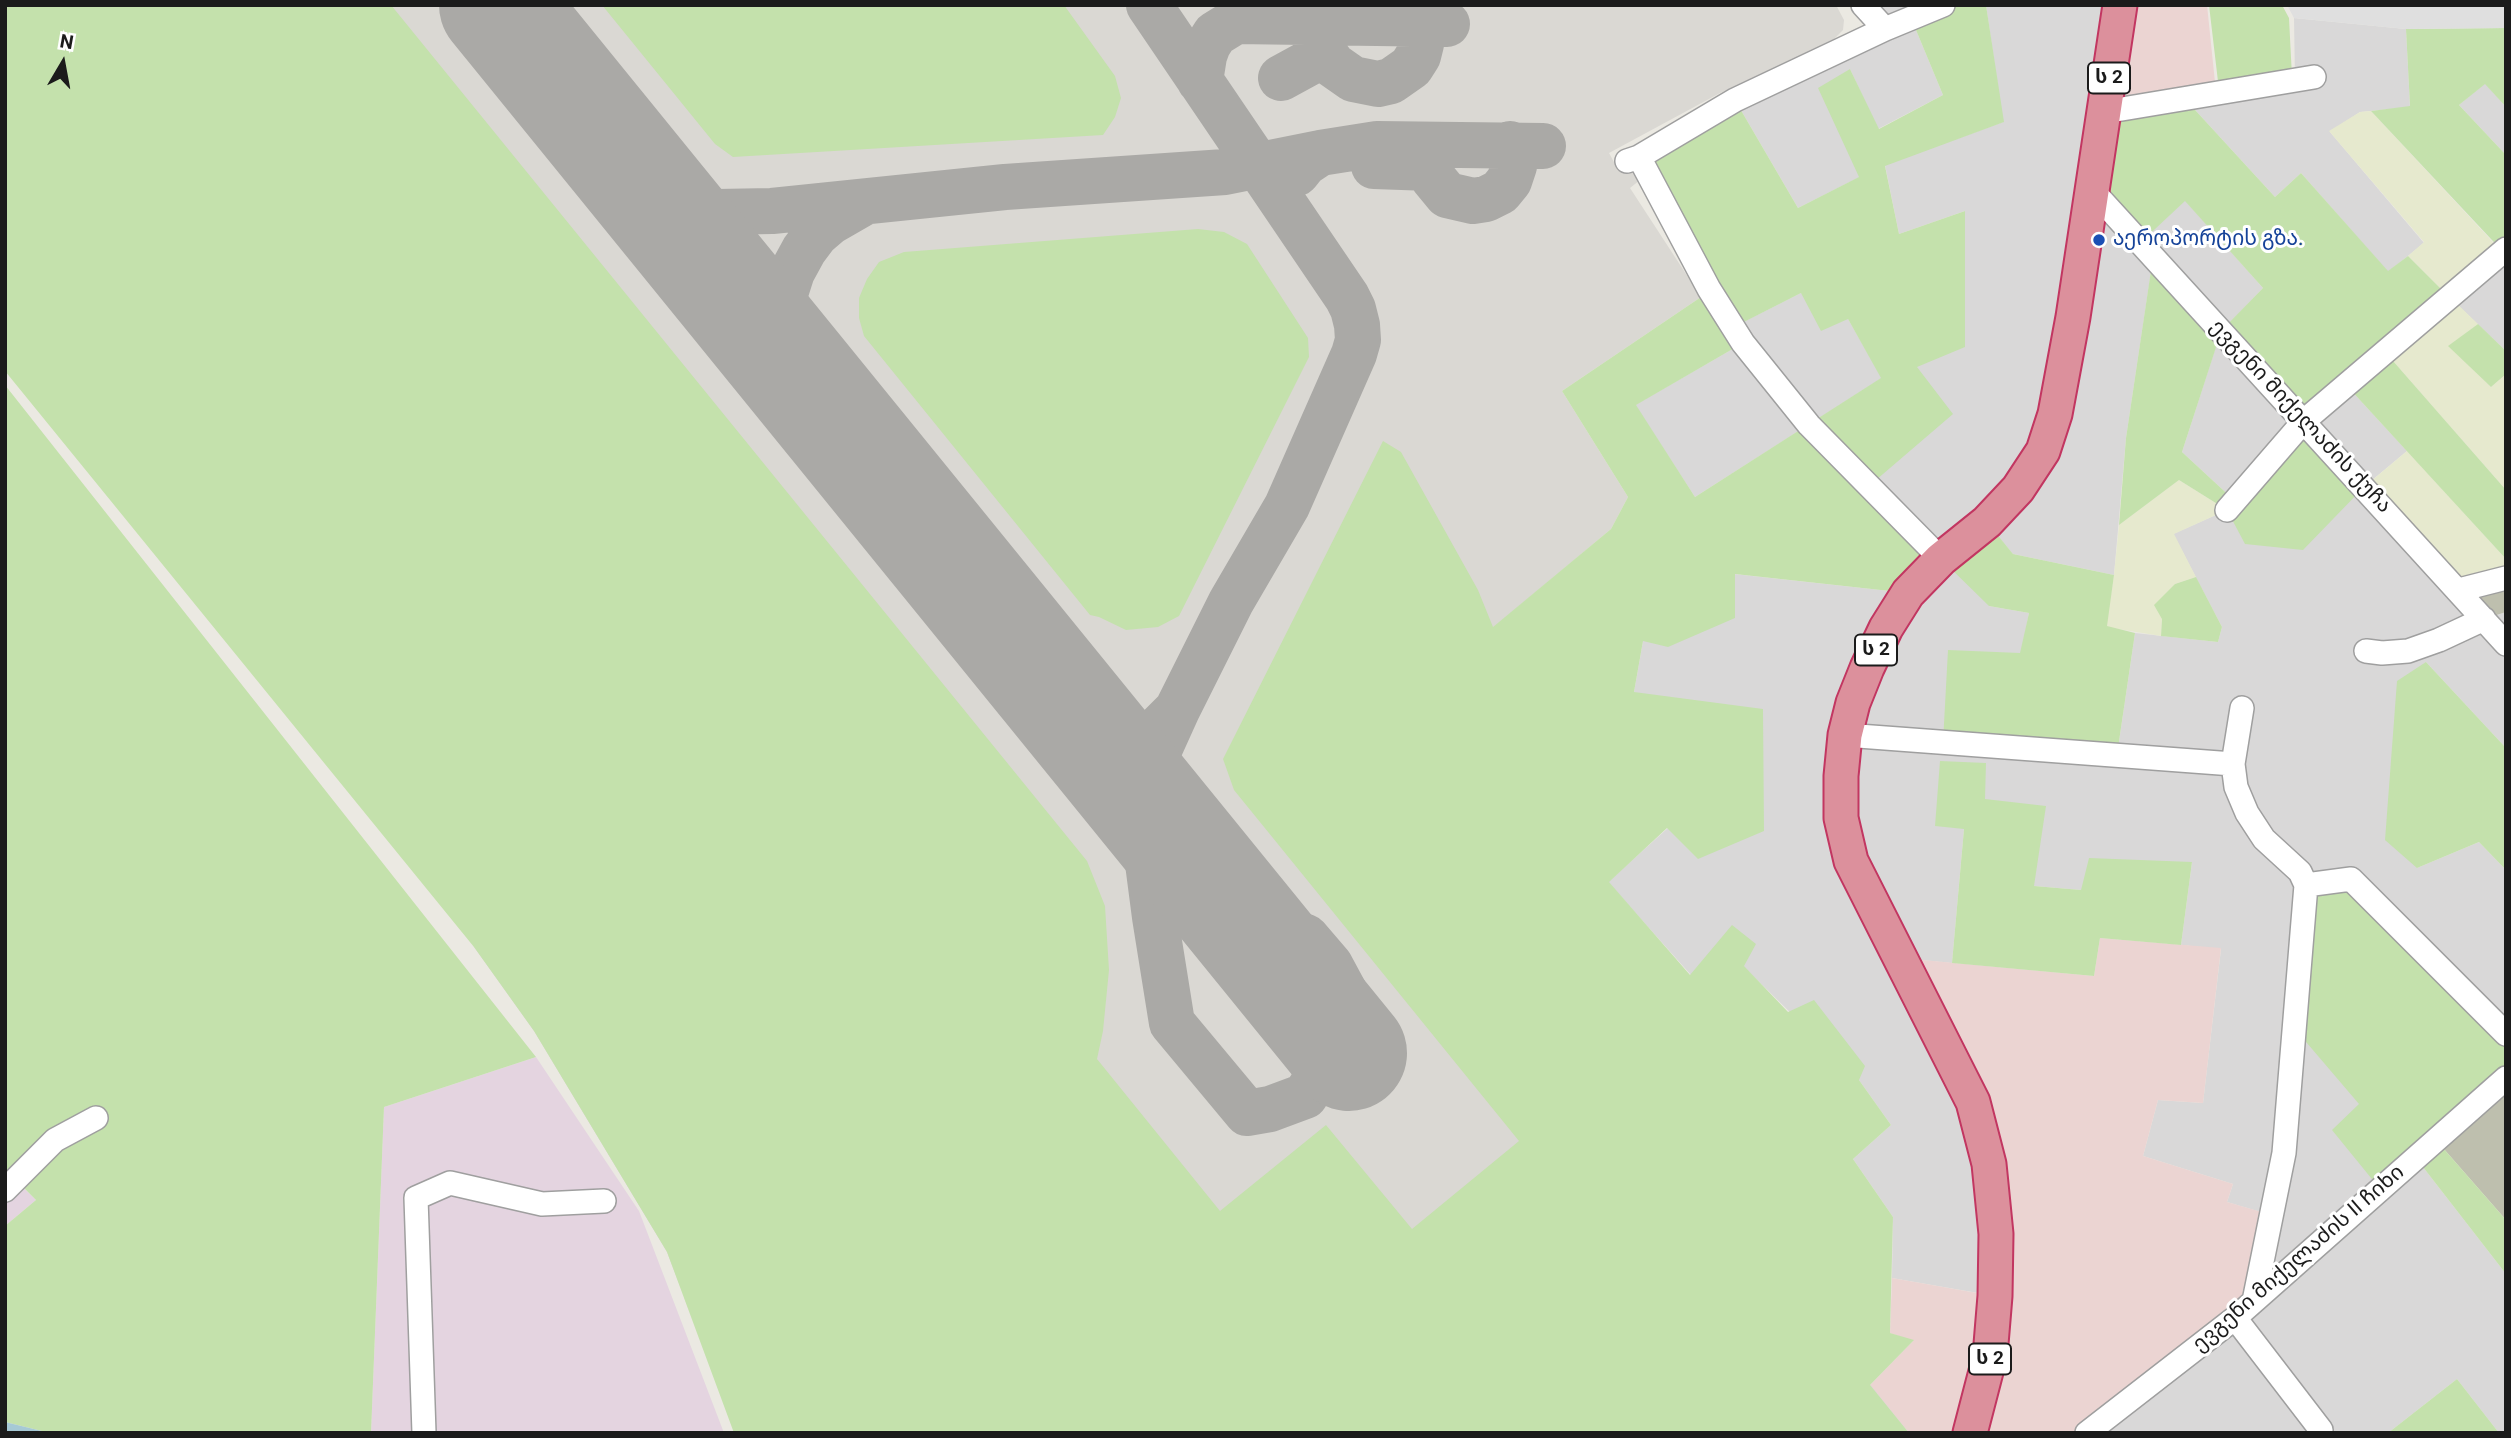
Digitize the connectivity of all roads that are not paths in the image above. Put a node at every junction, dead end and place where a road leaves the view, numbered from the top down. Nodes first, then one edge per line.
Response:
1 (1863, 5) edge
2 (1943, 5) edge
3 (2120, 5) edge
4 (1885, 29) junction
5 (2314, 77) dead end
6 (2104, 113) junction
7 (2093, 191) junction
8 (2506, 249) edge
9 (2304, 421) junction
10 (2227, 510) dead end
11 (1941, 559) junction
12 (2506, 578) edge
13 (2459, 590) junction
14 (2484, 619) junction
15 (2506, 643) edge
16 (2366, 651) dead end
17 (2242, 708) dead end
18 (1845, 735) junction
19 (2233, 764) junction
20 (2306, 885) junction
21 (2506, 1034) edge
22 (2506, 1078) edge
23 (96, 1118) dead end
24 (5, 1190) edge
25 (604, 1201) dead end
26 (2254, 1301) junction
27 (2235, 1318) junction
28 (2321, 1432) edge
29 (424, 1433) edge
30 (1970, 1433) edge
31 (2087, 1433) edge

1 - 4 street
2 - 4 street
3 - 6 highway, ს 2
4 - 11 street
5 - 6 street
6 - 7 highway, ს 2
7 - 9 street, ევგენი მიქელაძის ქუჩა
7 - 11 highway, ს 2
8 - 9 street
9 - 10 street
9 - 13 street, ევგენი მიქელაძის ქუჩა
11 - 18 highway, ს 2
12 - 13 street
13 - 14 street, ევგენი მიქელაძის ქუჩა
14 - 15 street, ევგენი მიქელაძის ქუჩა
14 - 16 street
17 - 19 street
18 - 19 street
18 - 30 highway, ს 2
19 - 20 street
20 - 21 street
20 - 26 street
22 - 26 street, ევგენი მიქელაძის II ჩიხი
23 - 24 street
25 - 29 street
26 - 27 street, ევგენი მიქელაძის II ჩიხი
27 - 28 street
27 - 31 street, ევგენი მიქელაძის II ჩიხი

